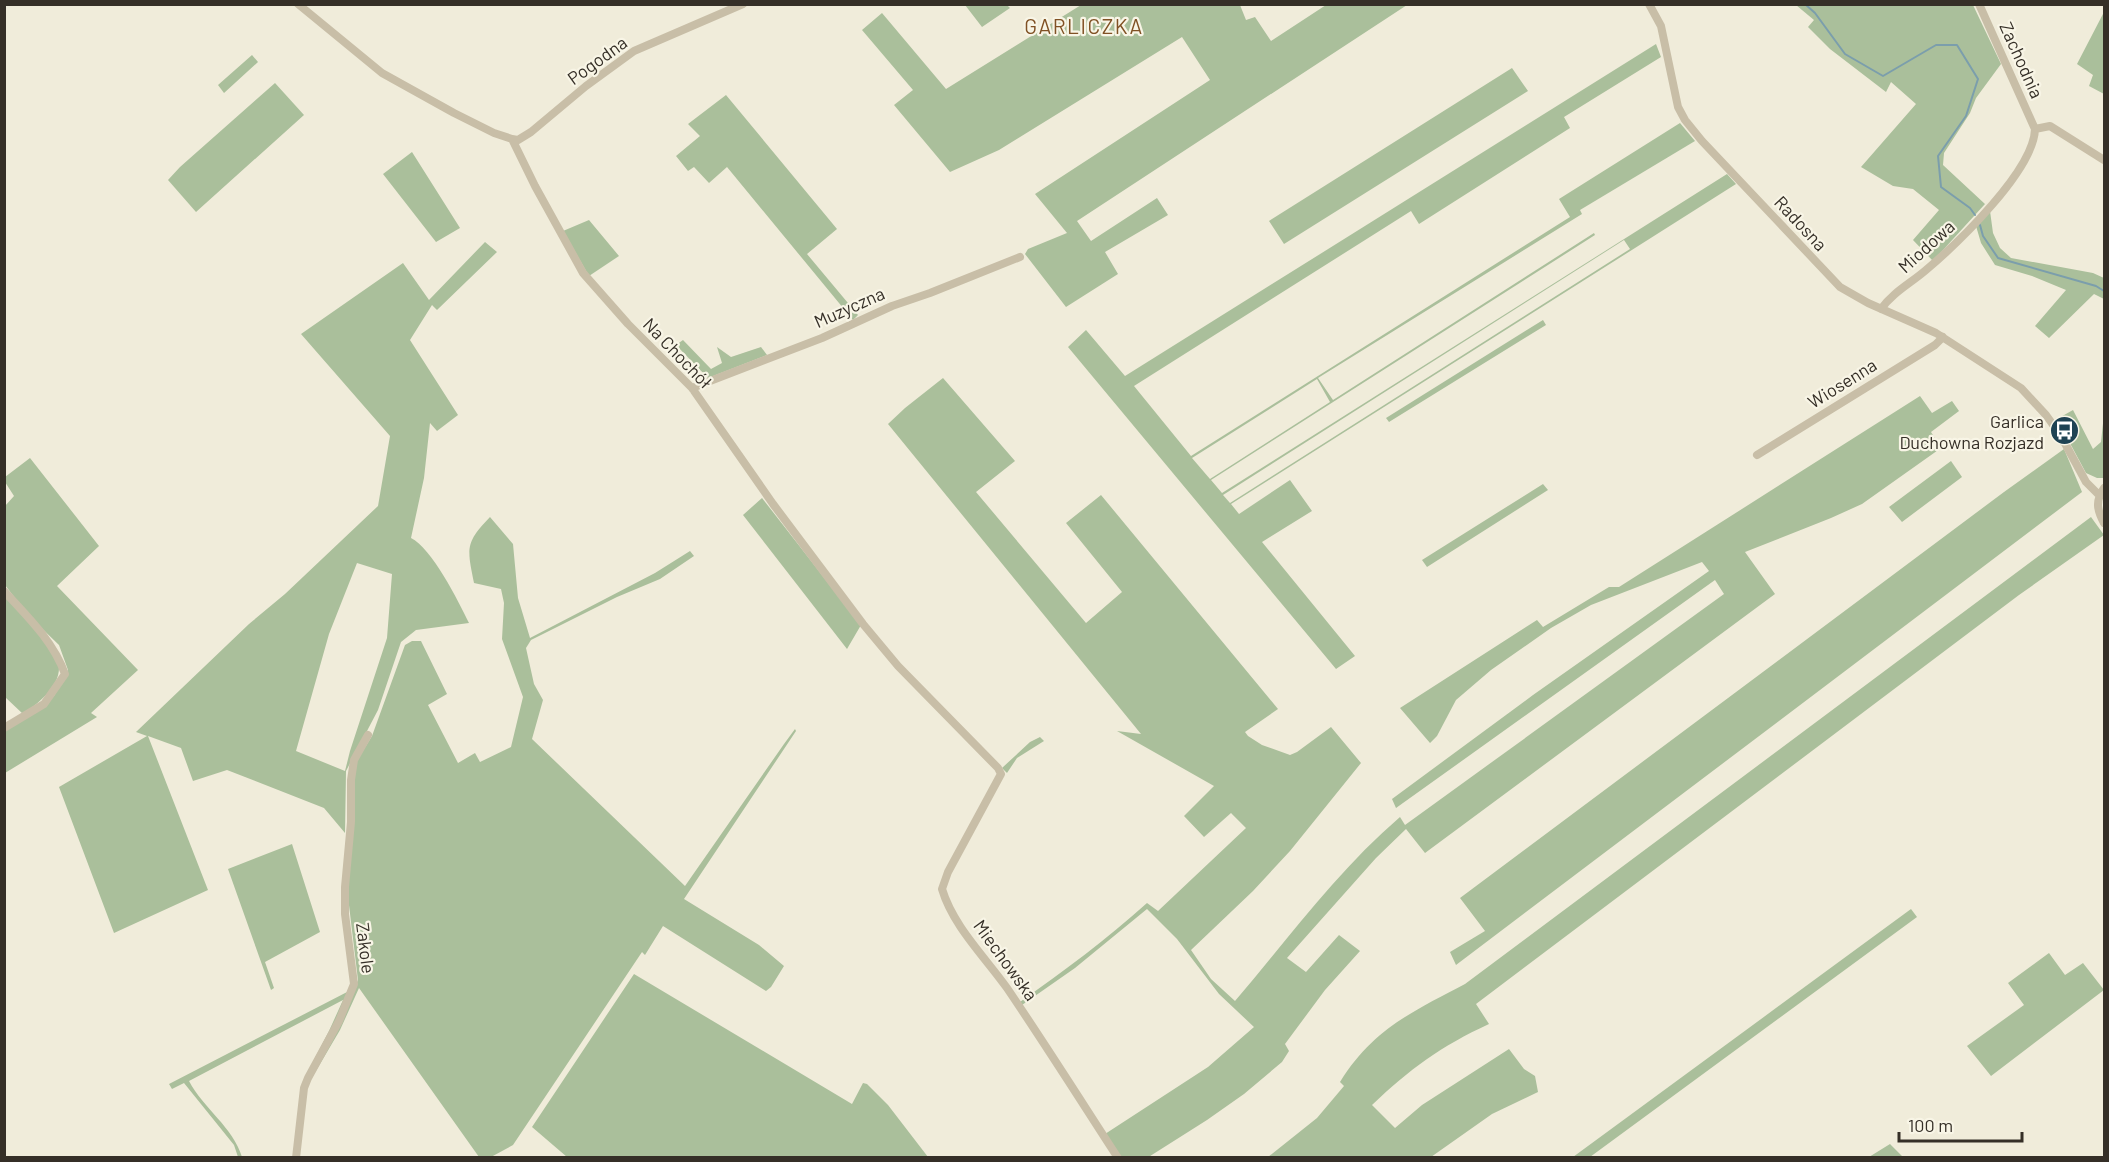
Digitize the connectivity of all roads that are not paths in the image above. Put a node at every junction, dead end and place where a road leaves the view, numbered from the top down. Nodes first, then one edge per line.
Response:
1 (298, 4) edge
2 (743, 4) edge
3 (1649, 4) edge
4 (1979, 4) edge
5 (2035, 129) junction
6 (512, 140) junction
7 (2104, 160) edge
8 (1020, 257) dead end
9 (1881, 309) junction
10 (1942, 337) junction
11 (692, 388) junction
12 (1757, 455) dead end
13 (2102, 491) edge
14 (2104, 523) edge
15 (4, 591) edge
16 (4, 728) edge
17 (368, 735) dead end
18 (1001, 774) joint
19 (296, 1158) edge
20 (1118, 1158) edge

1 - 6 street
2 - 6 street, Pogodna
3 - 9 street, Radosna
4 - 5 street, Zachodnia
5 - 7 street
5 - 9 street, Miodowa
6 - 11 street, Na Chochół
8 - 11 street, Muzyczna
9 - 10 street, Radosna
10 - 12 street, Wiosenna
10 - 13 street, Radosna
11 - 18 street, Na Chochół
13 - 14 street
15 - 16 street
17 - 19 street, Zakole
18 - 20 street, Miechowska

